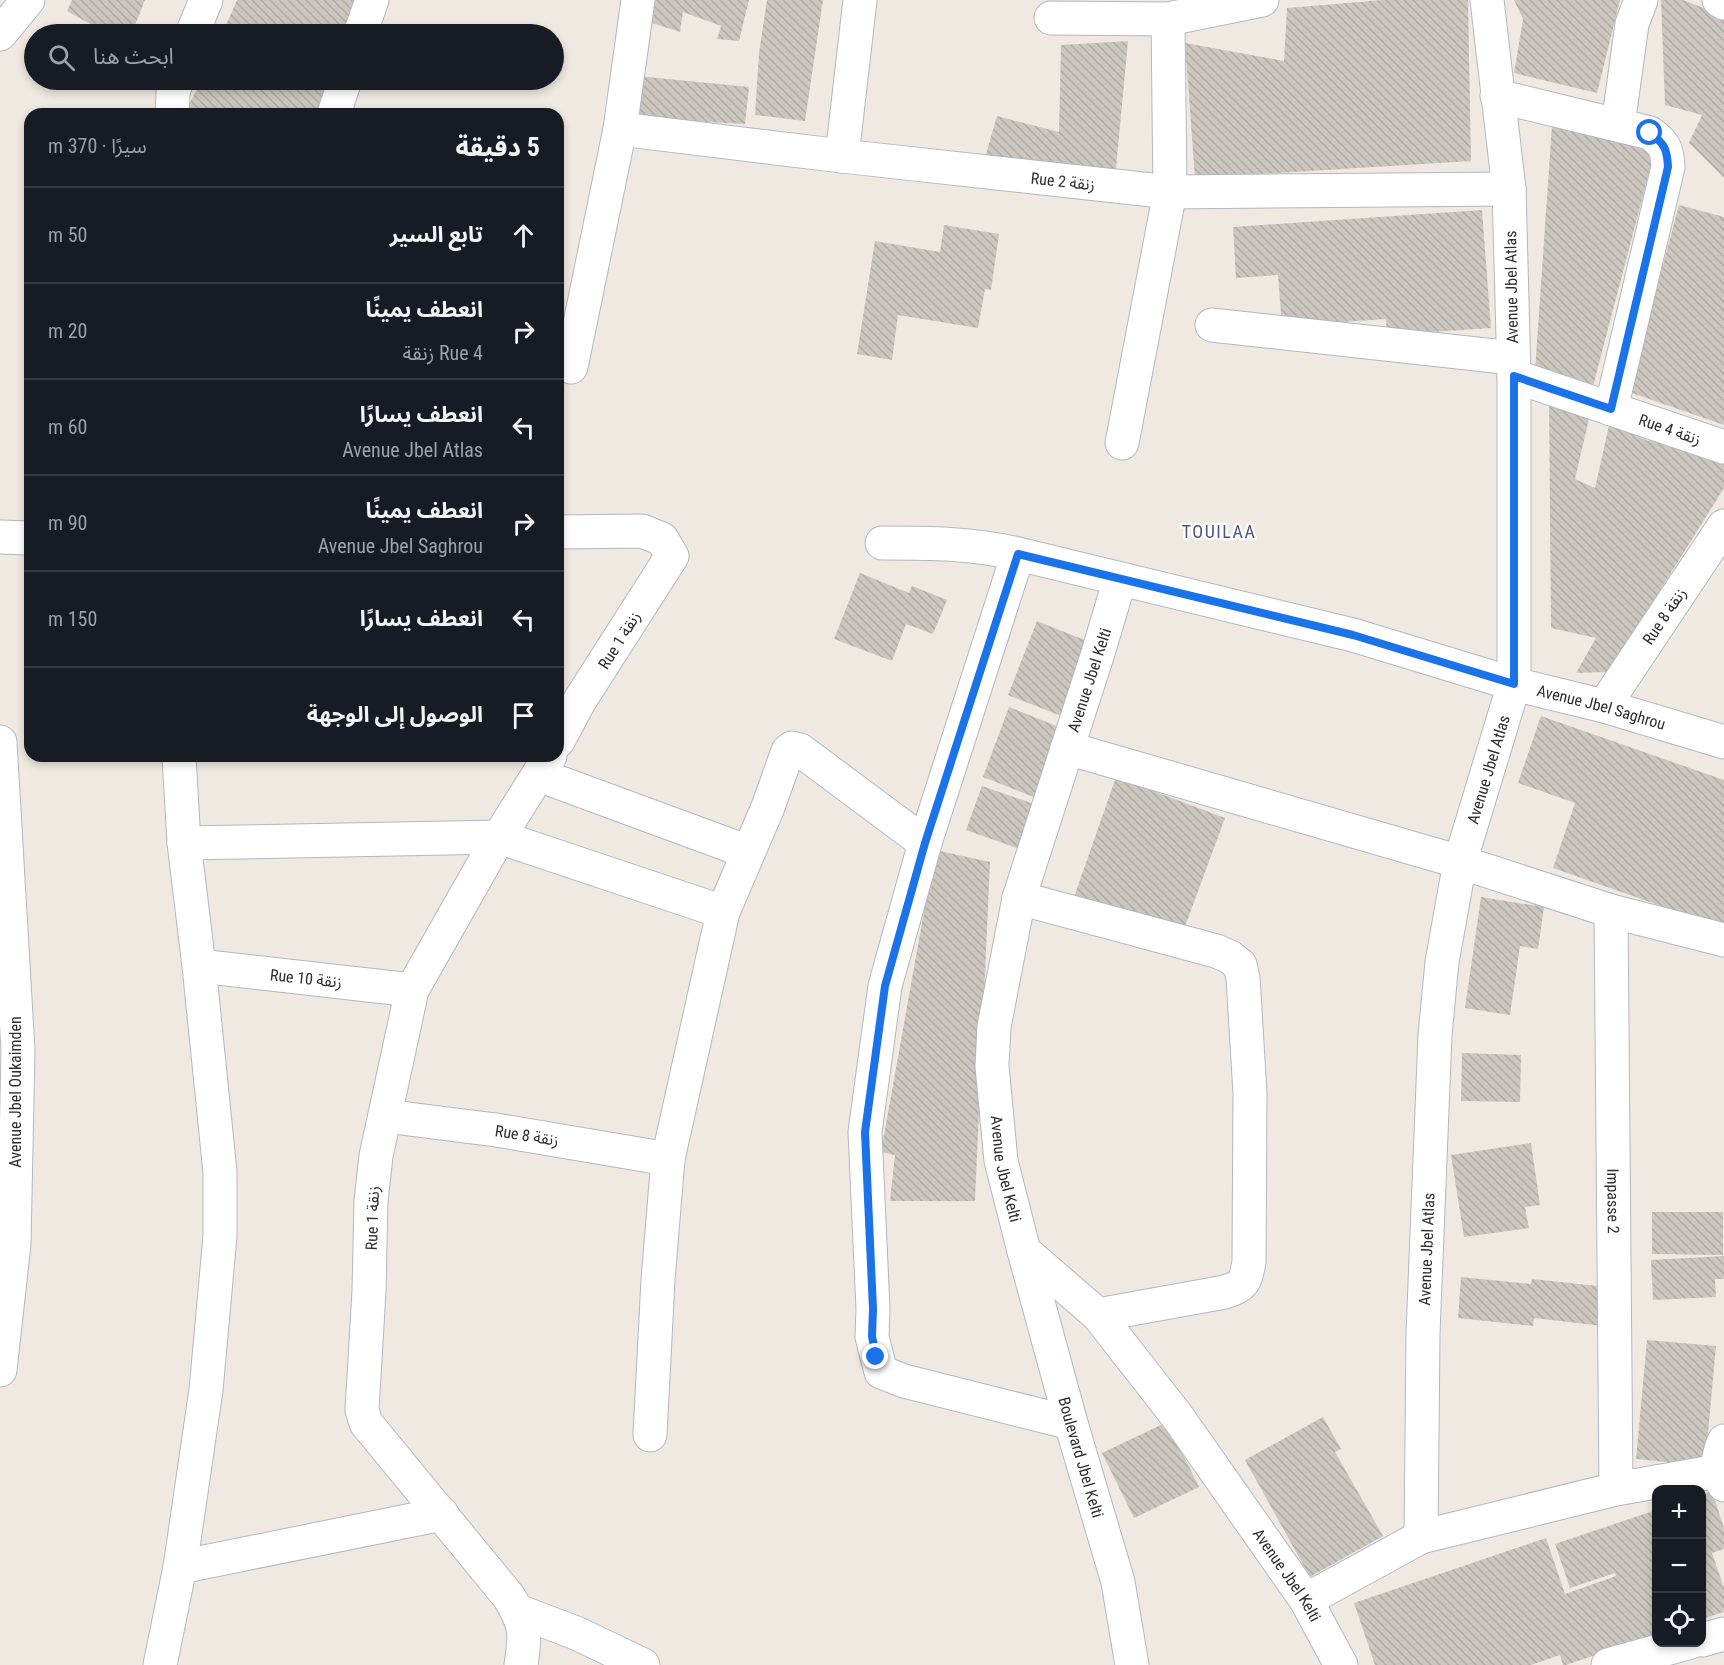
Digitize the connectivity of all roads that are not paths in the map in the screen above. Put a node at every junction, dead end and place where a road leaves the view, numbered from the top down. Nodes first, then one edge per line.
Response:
1 (28, 0) edge
2 (206, 0) edge
3 (372, 0) edge
4 (638, 0) edge
5 (861, 0) edge
6 (1262, 0) edge
7 (1487, 0) edge
8 (1641, 0) edge
9 (1719, 0) edge
10 (1724, 3) edge
11 (1051, 18) dead end
12 (1168, 19) junction
13 (196, 24) edge
14 (364, 24) edge
15 (0, 34) edge
16 (174, 90) edge
17 (342, 90) edge
18 (1497, 96) junction
19 (172, 108) edge
20 (336, 108) edge
21 (1618, 125) junction
22 (620, 129) junction
23 (842, 156) junction
24 (1509, 189) junction
25 (1170, 192) junction
26 (1212, 325) dead end
27 (571, 367) dead end
28 (1513, 367) junction
29 (1611, 409) junction
30 (1122, 443) dead end
31 (1724, 447) edge
32 (1724, 526) edge
33 (564, 532) edge
34 (0, 537) edge
35 (24, 538) edge
36 (882, 543) dead end
37 (1018, 554) junction
38 (1120, 579) junction
39 (1514, 684) junction
40 (569, 700) edge
41 (1604, 706) junction
42 (564, 719) edge
43 (0, 742) edge
44 (1724, 742) edge
45 (1067, 748) junction
46 (179, 762) edge
47 (545, 766) edge
48 (2, 815) edge
49 (499, 837) junction
50 (184, 843) junction
51 (925, 843) junction
52 (748, 852) junction
53 (1460, 862) junction
54 (1019, 898) junction
55 (1611, 911) junction
56 (723, 912) junction
57 (1724, 940) edge
58 (199, 966) junction
59 (412, 990) junction
60 (385, 1116) junction
61 (668, 1159) junction
62 (7, 1250) edge
63 (1024, 1251) junction
64 (1098, 1315) junction
65 (0, 1370) edge
66 (1071, 1423) junction
67 (650, 1435) dead end
68 (1722, 1466) edge
69 (1616, 1489) junction
70 (442, 1514) junction
71 (1421, 1537) junction
72 (180, 1567) junction
73 (1306, 1600) junction
74 (518, 1611) junction
75 (1724, 1634) edge
76 (1706, 1639) edge
77 (1673, 1647) edge
78 (160, 1665) edge
79 (521, 1665) edge
80 (643, 1665) edge
81 (1132, 1665) edge
82 (1341, 1665) edge
83 (1608, 1665) edge

1 - 15 street
2 - 13 street
3 - 14 street
4 - 22 street
5 - 23 street
6 - 12 street
7 - 18 street, Avenue Jbel Atlas
8 - 21 street
9 - 10 street
11 - 12 street
12 - 25 street
16 - 19 street
17 - 20 street
18 - 21 street
18 - 24 street, Avenue Jbel Atlas
21 - 29 street
22 - 23 street, Rue 2 زنقة
22 - 27 street
23 - 25 street, Rue 2 زنقة
24 - 25 street, Rue 2 زنقة
24 - 28 street, Avenue Jbel Atlas
25 - 30 street
26 - 28 street, Rue 4 زنقة
28 - 29 street, Rue 4 زنقة
28 - 39 street, Avenue Jbel Atlas
29 - 31 street, Rue 4 زنقة
32 - 41 street, Rue 8 زنقة
33 - 40 street, Rue 1 زنقة
34 - 35 street
36 - 37 street, Avenue Jbel Saghrou
37 - 38 street, Avenue Jbel Saghrou
37 - 51 street
38 - 39 street, Avenue Jbel Saghrou
38 - 45 street, Avenue Jbel Kelti
39 - 41 street, Avenue Jbel Saghrou
39 - 53 street, Avenue Jbel Atlas
40 - 42 street, Rue 1 زنقة
41 - 44 street, Avenue Jbel Saghrou
43 - 48 street, Avenue Jbel Oukaimden
45 - 53 street
45 - 54 street, Avenue Jbel Kelti
46 - 50 street
47 - 49 street, Rue 1 زنقة
47 - 52 street
48 - 62 street, Avenue Jbel Oukaimden
49 - 50 street
49 - 56 street
49 - 59 street, Rue 1 زنقة
50 - 58 street
51 - 52 street
51 - 66 street
52 - 56 street
53 - 55 street
53 - 71 street, Avenue Jbel Atlas
54 - 63 street, Avenue Jbel Kelti
54 - 64 street
55 - 57 street
55 - 69 street, Impasse 2
56 - 61 street
58 - 59 street, Rue 10 زنقة
58 - 72 street
59 - 60 street, Rue 1 زنقة
60 - 61 street, Rue 8 زنقة
60 - 70 street, Rue 1 زنقة
61 - 67 street
62 - 65 street, Avenue Jbel Oukaimden
63 - 64 street, Avenue Jbel Kelti
63 - 66 street, Boulevard Jbel Kelti
64 - 73 street, Avenue Jbel Kelti
66 - 81 street, Boulevard Jbel Kelti
68 - 69 street
69 - 71 street
70 - 72 street
70 - 74 street, Rue 1 زنقة
71 - 73 street
72 - 78 street
73 - 82 street, Avenue Jbel Kelti
74 - 79 street, Rue 1 زنقة
74 - 80 street
75 - 76 street
77 - 83 street

